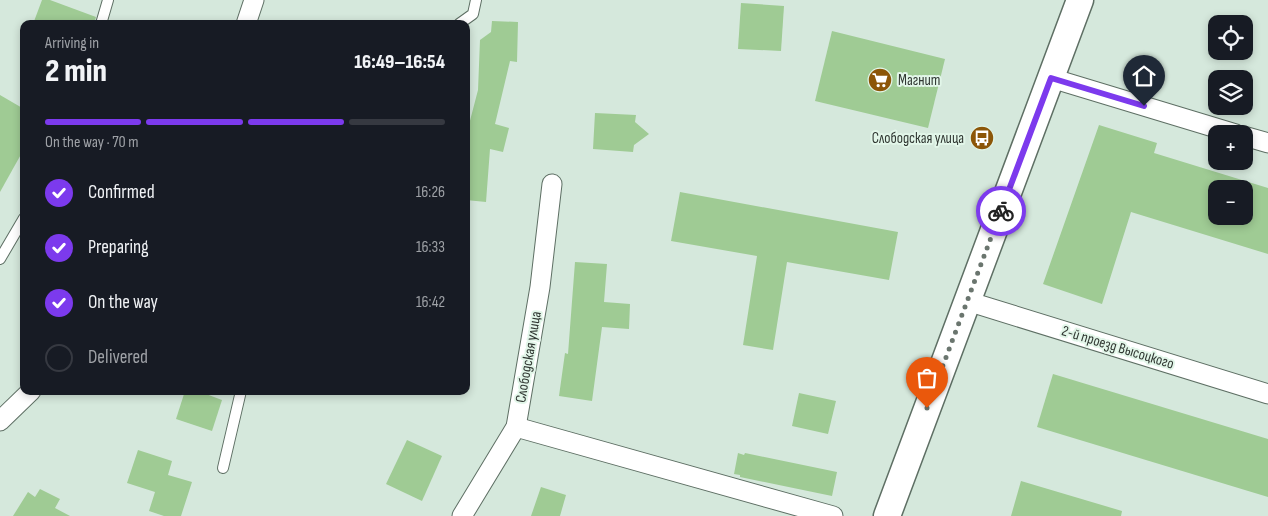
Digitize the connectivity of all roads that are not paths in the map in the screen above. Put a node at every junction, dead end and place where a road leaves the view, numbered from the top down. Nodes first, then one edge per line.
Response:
1 (108, 0) edge
2 (254, 0) edge
3 (476, 0) edge
4 (1080, 0) edge
5 (102, 20) edge
6 (247, 20) edge
7 (465, 20) edge
8 (1051, 78) junction
9 (1208, 126) edge
10 (1253, 139) edge
11 (1268, 143) edge
12 (552, 184) dead end
13 (20, 225) edge
14 (0, 258) edge
15 (967, 301) junction
16 (1268, 394) edge
17 (27, 395) edge
18 (240, 395) edge
19 (0, 421) edge
20 (516, 427) junction
21 (222, 468) dead end
22 (462, 516) edge
23 (833, 516) edge
24 (886, 516) edge

1 - 5 lane
2 - 6 street
3 - 7 lane
4 - 8 street
8 - 9 street
8 - 15 street
10 - 11 street
12 - 20 street, Слободская улица
13 - 14 lane
15 - 16 street, 2-й проезд Высоцкого
15 - 24 street
17 - 19 street
18 - 21 lane
20 - 22 street, Слободская улица
20 - 23 street

